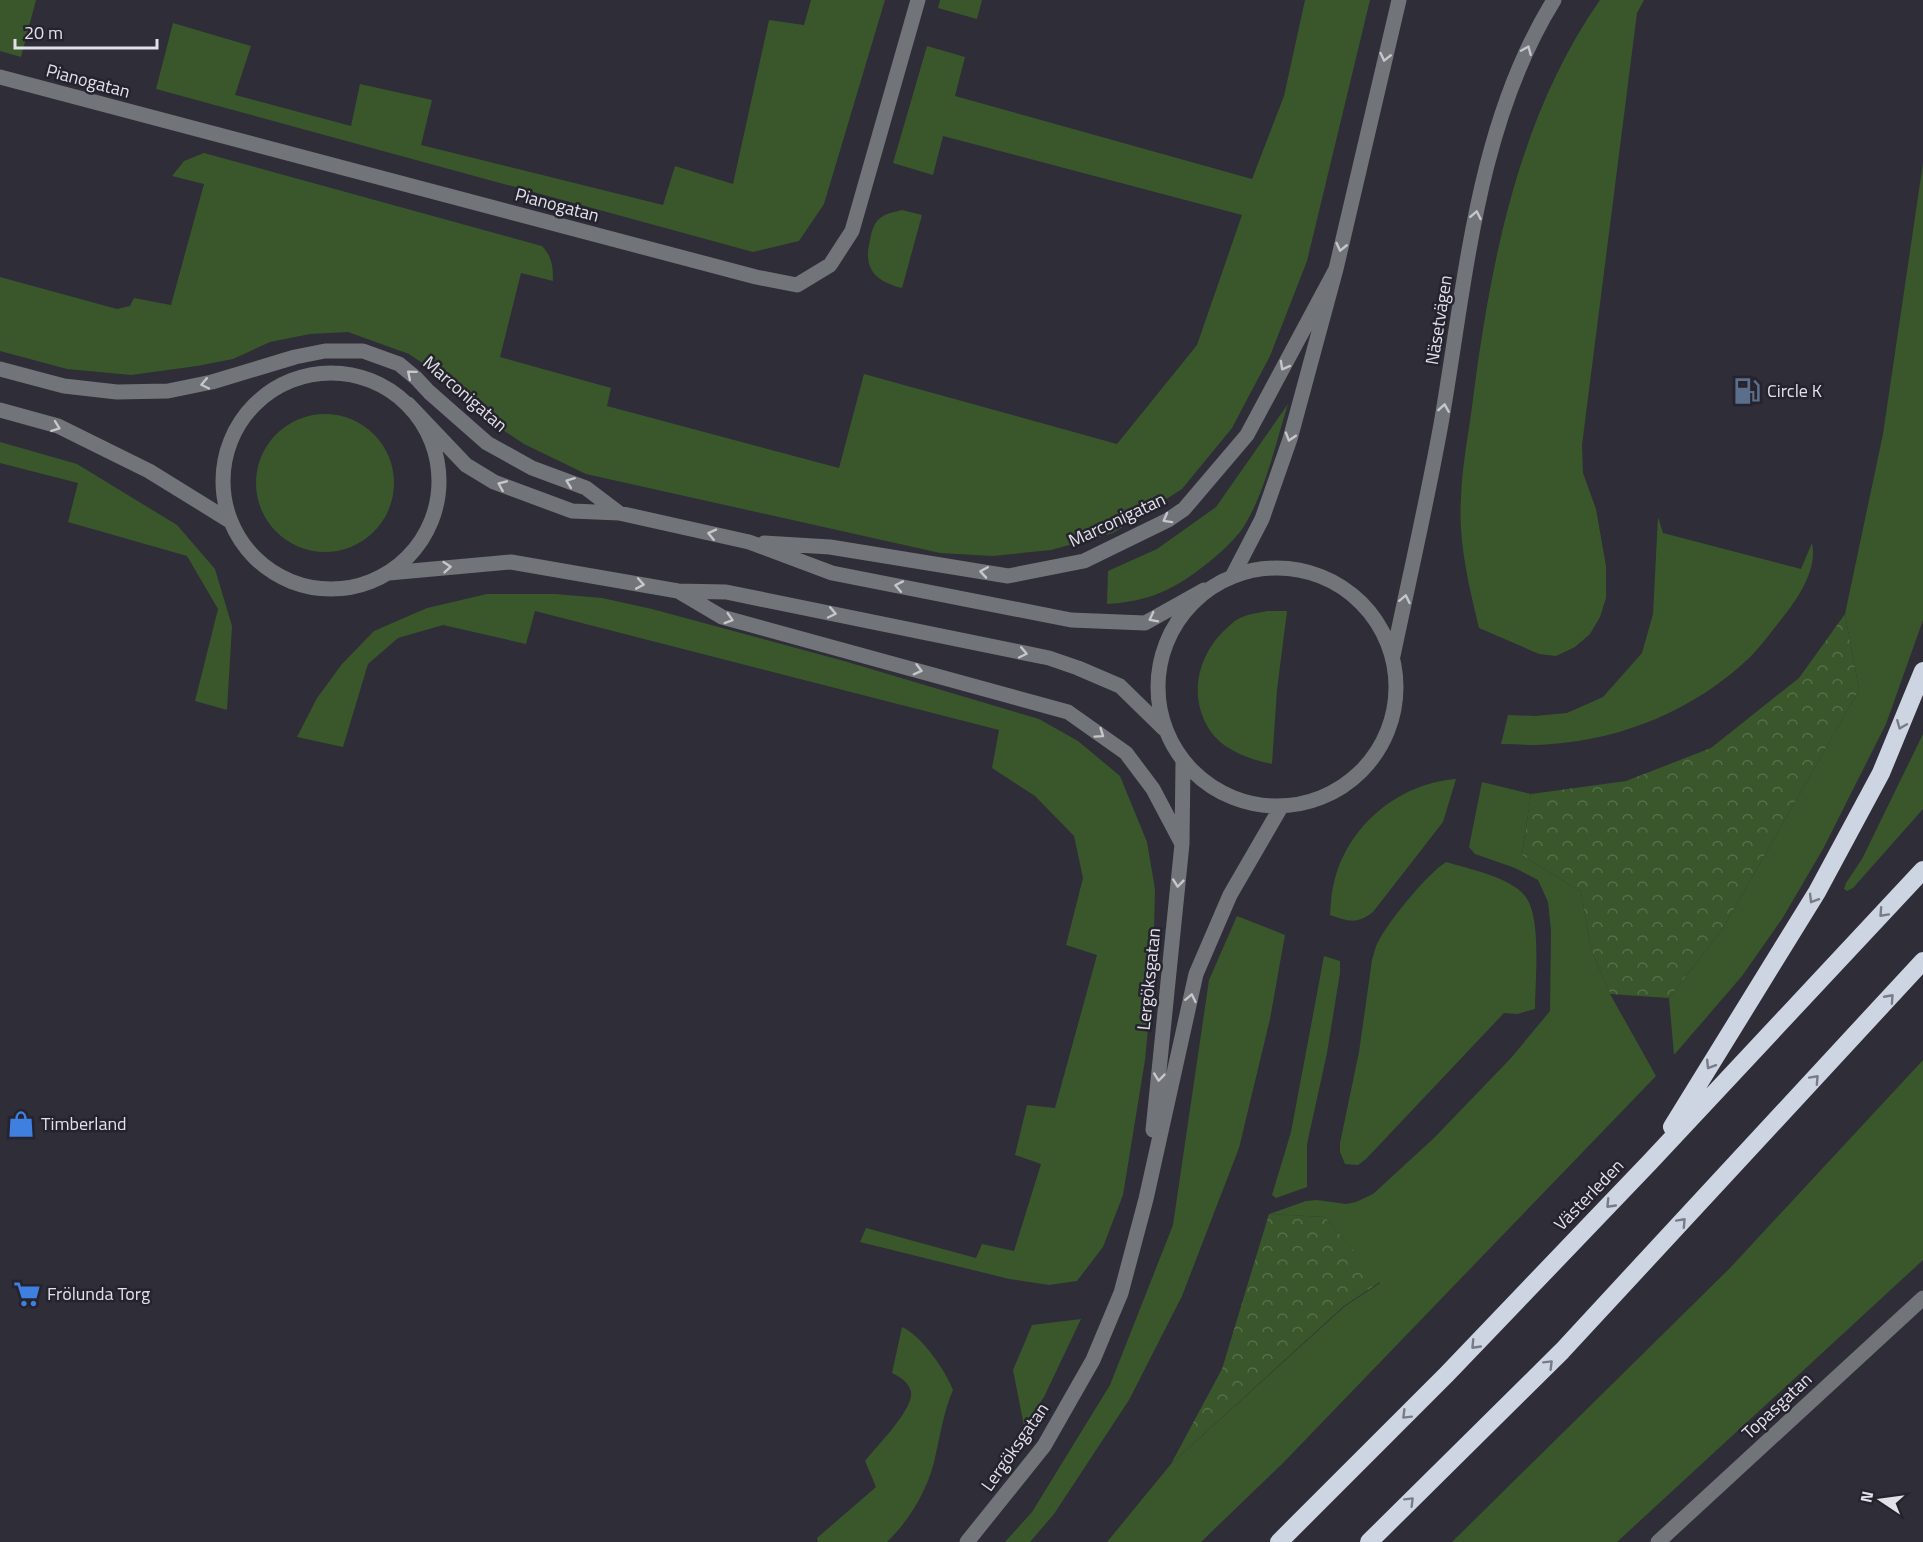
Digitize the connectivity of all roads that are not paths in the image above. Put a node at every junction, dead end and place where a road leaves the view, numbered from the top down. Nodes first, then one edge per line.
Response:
1 (918, 0) edge
2 (1399, 0) edge
3 (1554, 0) edge
4 (0, 77) edge
5 (1336, 269) junction
6 (0, 369) edge
7 (238, 374) junction
8 (298, 378) junction
9 (408, 404) junction
10 (0, 410) edge
11 (619, 513) junction
12 (230, 521) junction
13 (749, 542) junction
14 (389, 573) junction
15 (1233, 575) junction
16 (1204, 590) junction
17 (678, 591) junction
18 (1393, 656) junction
19 (1923, 671) edge
20 (1164, 729) junction
21 (1183, 762) junction
22 (1281, 807) junction
23 (1182, 843) junction
24 (1923, 870) edge
25 (1923, 961) edge
26 (1650, 1162) junction
27 (1146, 1199) junction
28 (1923, 1298) edge
29 (967, 1542) edge
30 (1279, 1542) edge
31 (1369, 1542) edge
32 (1658, 1542) edge

1 - 4 street, Pianogatan
2 -> 5 street
18 -> 3 street, Näsetvägen
5 -> 13 street, Marconigatan
5 -> 15 street
7 -> 6 street, Marconigatan
7 - 8 street, Marconigatan
11 -> 7 street, Marconigatan
8 - 9 street
8 - 12 street
11 -> 9 street, Marconigatan
9 - 14 street
10 -> 12 street
13 -> 11 street, Marconigatan
12 - 14 street
16 -> 13 street, Marconigatan
14 -> 17 street
15 - 16 street, Marconigatan
15 - 18 street, Marconigatan
16 - 20 street
17 -> 20 street
17 -> 23 street
18 - 22 street
19 -> 26 highway
20 - 21 street
21 - 22 street
21 - 23 street, Lergöksgatan
27 -> 22 street, Lergöksgatan
23 -> 27 street, Lergöksgatan
24 -> 26 highway, Västerleden
31 -> 25 highway
26 -> 30 highway, Västerleden
27 - 29 street, Lergöksgatan
28 - 32 street, Topasgatan

